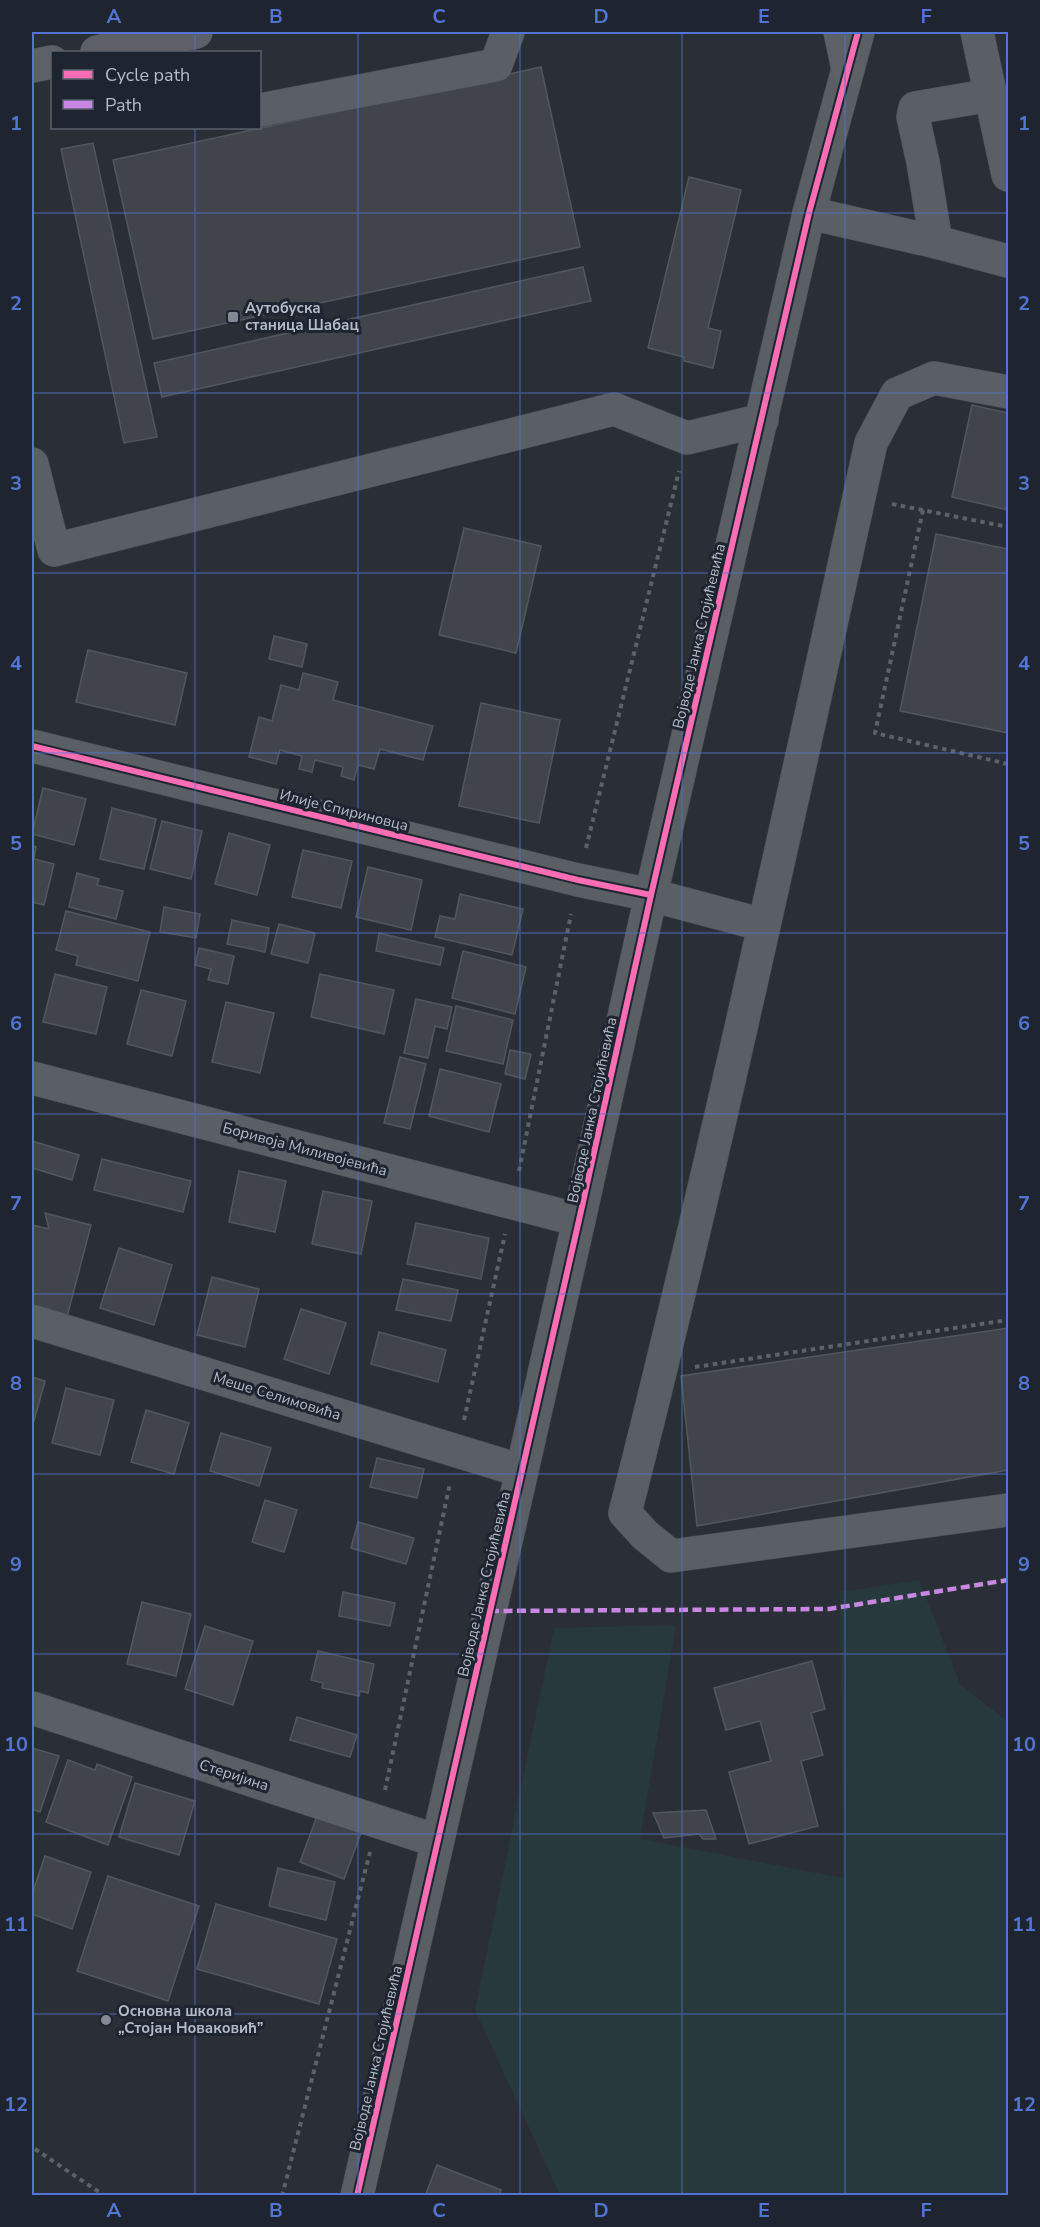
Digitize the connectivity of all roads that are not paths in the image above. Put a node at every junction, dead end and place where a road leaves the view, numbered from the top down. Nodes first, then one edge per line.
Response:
1 (196, 32) edge
2 (840, 32) edge
3 (858, 32) edge
4 (977, 32) edge
5 (507, 36) edge
6 (102, 51) edge
7 (51, 62) edge
8 (32, 66) edge
9 (848, 69) junction
10 (261, 90) edge
11 (991, 95) junction
12 (261, 110) edge
13 (1008, 175) edge
14 (809, 213) junction
15 (936, 242) junction
16 (1008, 261) edge
17 (1008, 392) edge
18 (762, 420) junction
19 (32, 464) edge
20 (32, 746) edge
21 (651, 895) junction
22 (764, 925) junction
23 (32, 1078) edge
24 (579, 1220) junction
25 (32, 1322) edge
26 (522, 1472) junction
27 (1008, 1510) edge
28 (32, 1708) edge
29 (437, 1841) junction
30 (357, 2196) edge

1 - 6 main road
2 - 9 main road
3 - 9 street, Војводе Јанка Стојићевића
4 - 11 street
5 - 10 street
5 - 12 street
7 - 8 main road
9 - 14 street, Војводе Јанка Стојићевића
11 - 13 street
11 - 15 street
14 - 15 street
14 - 18 street, Војводе Јанка Стојићевића
15 - 16 street
17 - 22 street
18 - 19 street
18 - 21 street, Војводе Јанка Стојићевића
20 - 21 street, Илије Спириновца
21 - 22 street, Илије Спириновца
21 - 24 street, Војводе Јанка Стојићевића
22 - 27 street
23 - 24 street, Боривоја Миливојевића
24 - 26 street, Војводе Јанка Стојићевића
25 - 26 street, Меше Селимовића
26 - 29 street, Војводе Јанка Стојићевића
28 - 29 street, Стеријина
29 - 30 street, Војводе Јанка Стојићевића

